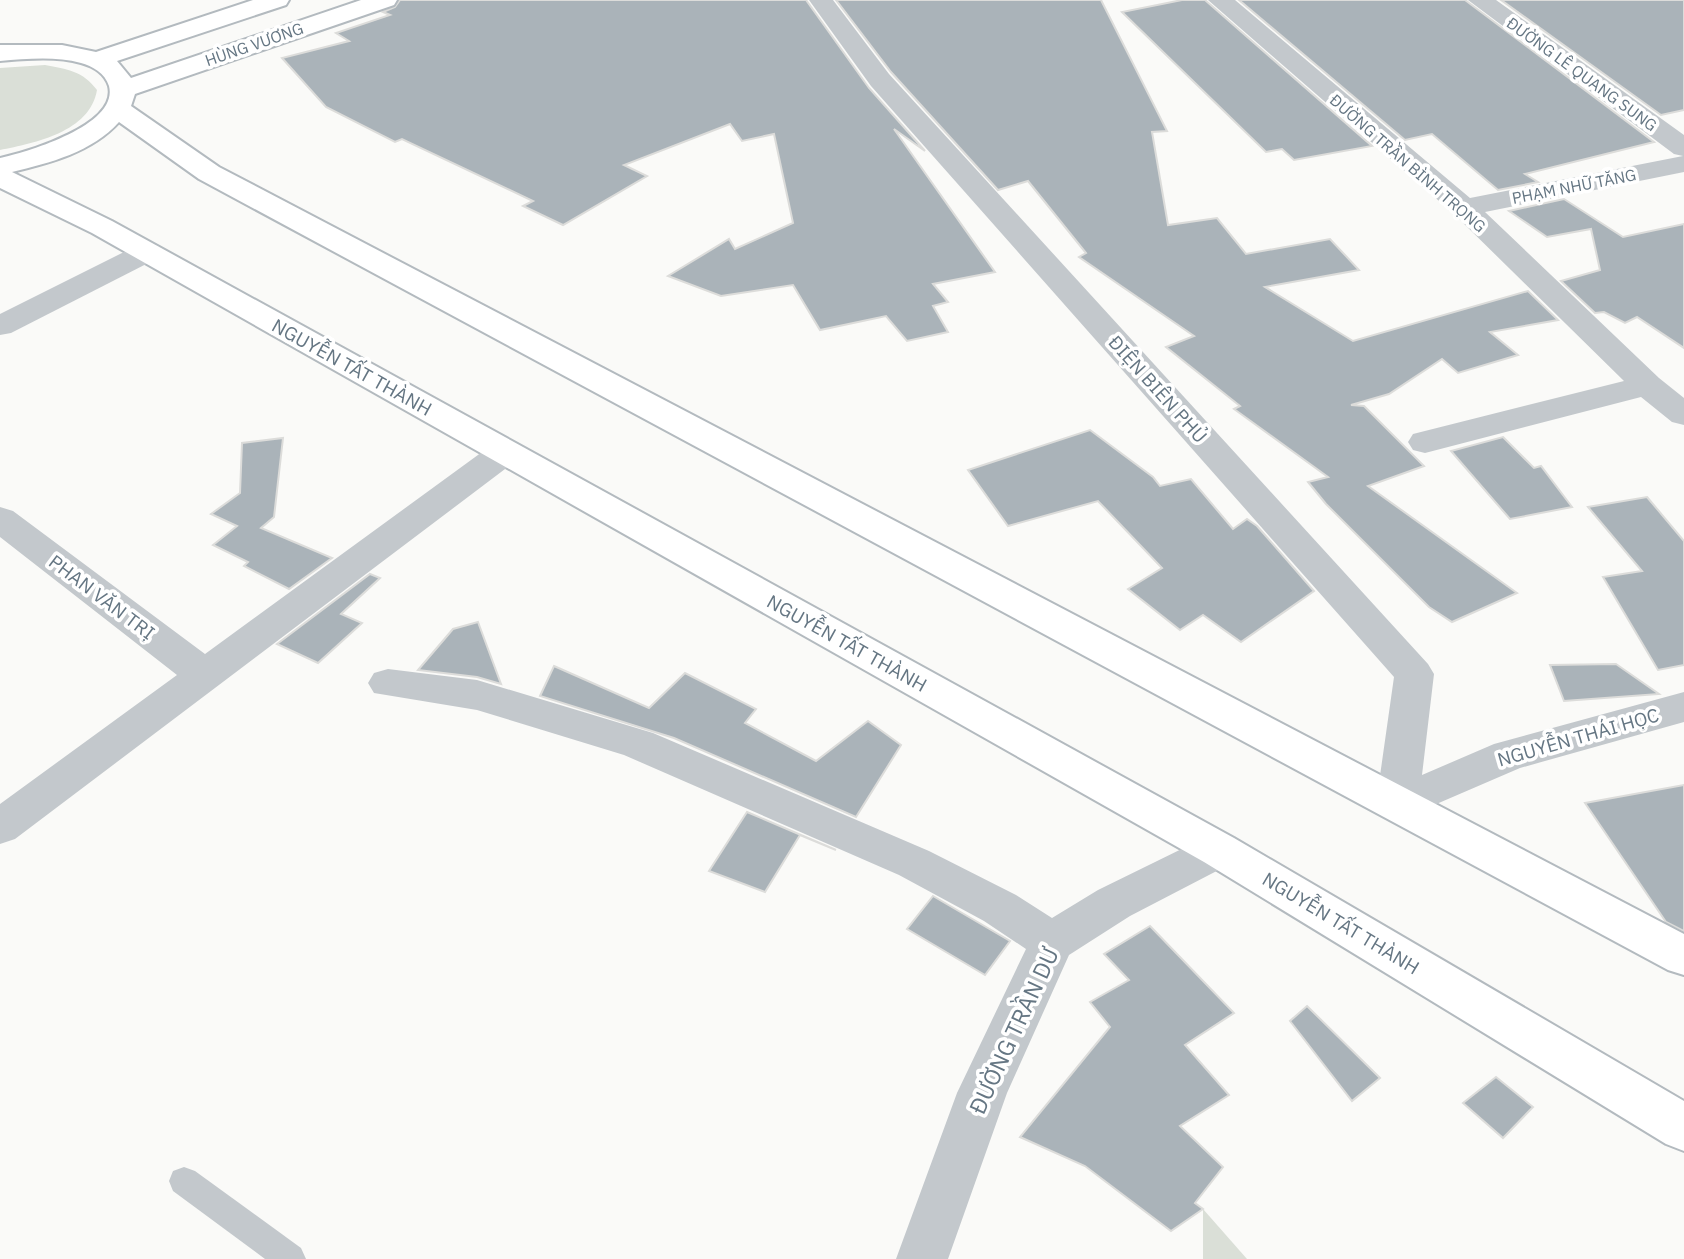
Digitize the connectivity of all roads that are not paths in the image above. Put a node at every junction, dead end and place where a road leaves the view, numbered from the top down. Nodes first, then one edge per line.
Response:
1 (277, 0) edge
2 (385, 0) edge
3 (821, 0) edge
4 (1220, 0) edge
5 (1480, 0) edge
6 (0, 45) edge
7 (33, 50) junction
8 (0, 53) edge
9 (96, 60) junction
10 (120, 98) junction
11 (1684, 148) edge
12 (1684, 164) edge
13 (0, 166) edge
14 (0, 177) edge
15 (1464, 208) junction
16 (147, 253) junction
17 (0, 326) edge
18 (1647, 385) junction
19 (1684, 415) edge
20 (1425, 442) dead end
21 (505, 452) junction
22 (0, 519) edge
23 (205, 675) junction
24 (388, 683) dead end
25 (1684, 707) edge
26 (1397, 804) junction
27 (0, 827) edge
28 (1219, 850) junction
29 (1052, 943) junction
30 (1684, 956) edge
31 (1684, 1128) edge
32 (184, 1181) dead end
33 (290, 1259) edge
34 (922, 1259) edge

1 - 9 main road, HÙNG VƯƠNG
2 - 10 main road, HÙNG VƯƠNG
3 - 26 street, ĐIỆN BIÊN PHỦ
4 - 15 street, ĐƯỜNG TRẦN BÌNH TRỌNG
5 - 11 street, ĐƯỜNG LÊ QUANG SUNG
6 - 7 main road
7 - 8 main road
7 - 9 main road
9 - 10 main road
10 - 13 main road
10 - 26 main road
12 - 15 street, PHẠM NHỮ TĂNG
14 - 16 main road, NGUYỄN TẤT THÀNH
15 - 18 street, ĐƯỜNG TRẦN BÌNH TRỌNG
16 - 17 street
16 - 21 main road, NGUYỄN TẤT THÀNH
18 - 19 street, ĐƯỜNG TRẦN BÌNH TRỌNG
18 - 20 street
21 - 23 street
21 - 28 main road, NGUYỄN TẤT THÀNH
22 - 23 street, PHAN VĂN TRỊ
23 - 27 street
24 - 29 street
25 - 26 street, NGUYỄN THÁI HỌC
26 - 30 main road
28 - 29 street, ĐƯỜNG TRẦN DƯ
28 - 31 main road, NGUYỄN TẤT THÀNH
29 - 34 street, ĐƯỜNG TRẦN DƯ
32 - 33 lane

